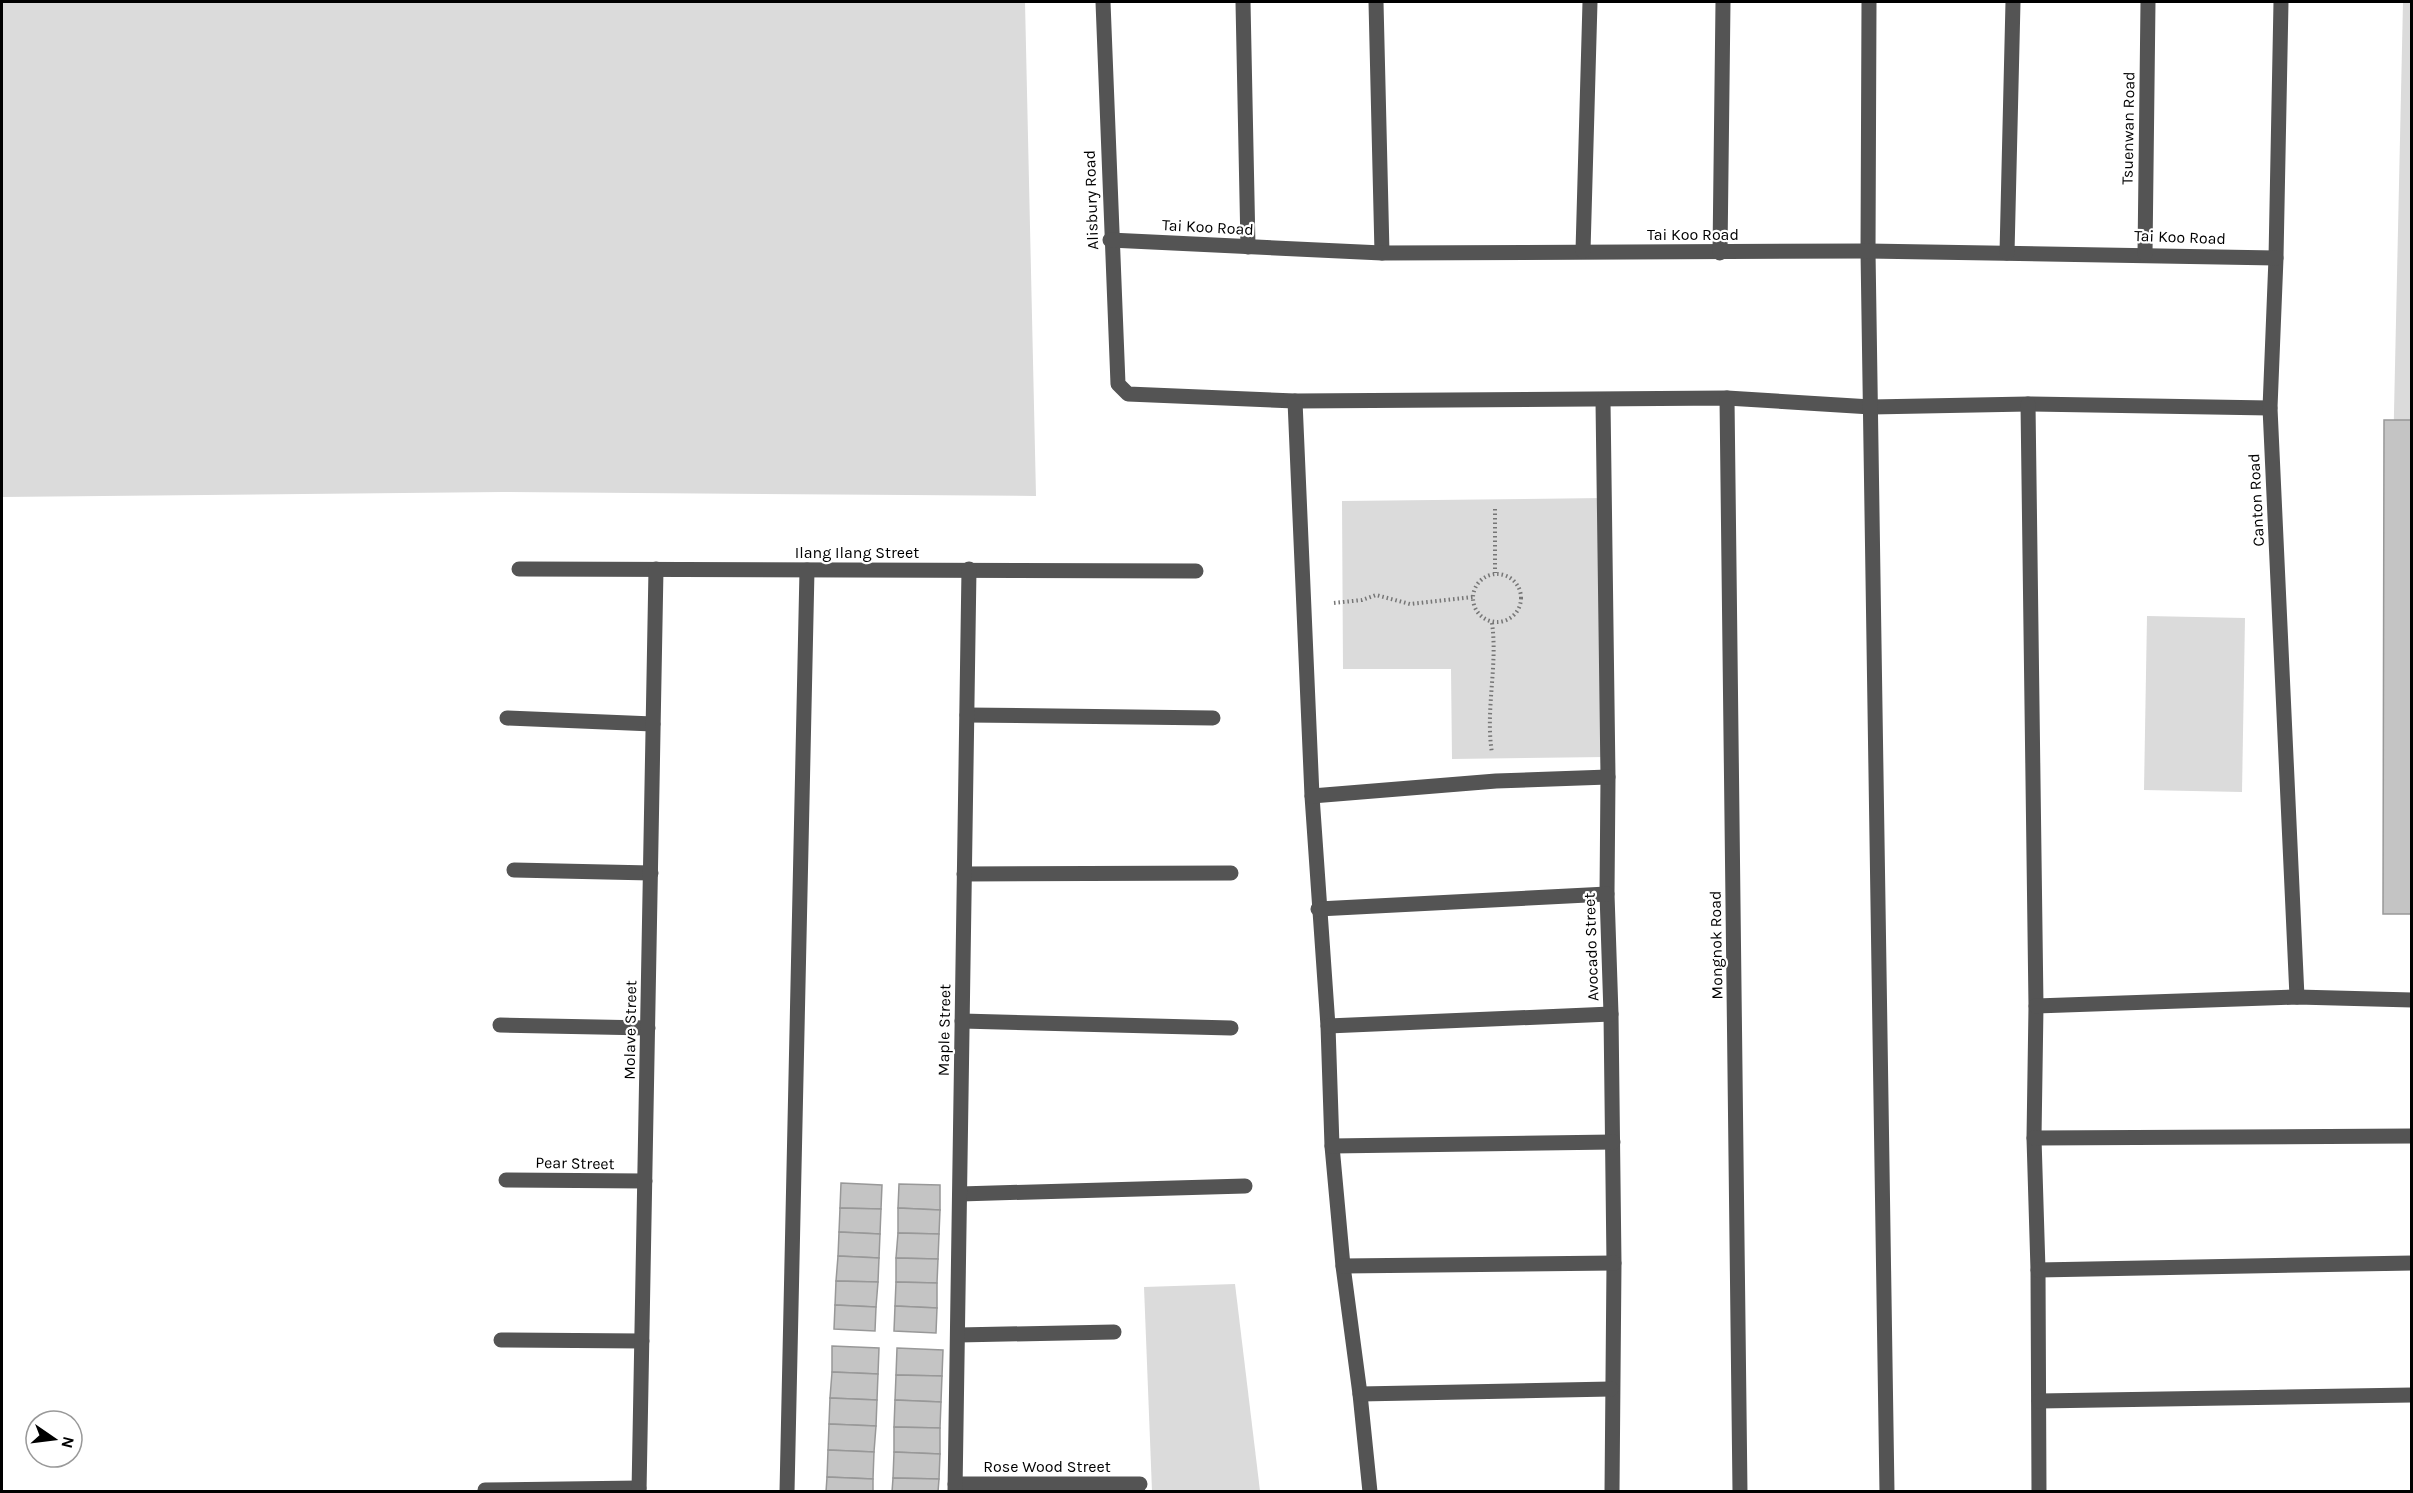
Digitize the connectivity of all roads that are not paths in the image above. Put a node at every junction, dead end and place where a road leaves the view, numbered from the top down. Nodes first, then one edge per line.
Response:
1 (1103, 2) edge
2 (1244, 2) edge
3 (1376, 2) edge
4 (1590, 2) edge
5 (1723, 2) edge
6 (1869, 2) edge
7 (2013, 2) edge
8 (2148, 2) edge
9 (2281, 2) edge
10 (1110, 240) junction
11 (1248, 247) junction
12 (1583, 251) junction
13 (1868, 251) junction
14 (1382, 253) junction
15 (1720, 253) junction
16 (2007, 253) junction
17 (2145, 254) junction
18 (2276, 258) junction
19 (1727, 398) junction
20 (1295, 401) junction
21 (1603, 401) junction
22 (2028, 404) junction
23 (1870, 407) junction
24 (2270, 408) junction
25 (519, 569) dead end
26 (656, 569) junction
27 (969, 569) junction
28 (807, 570) junction
29 (1196, 571) dead end
30 (967, 715) junction
31 (507, 717) dead end
32 (1213, 718) dead end
33 (653, 724) junction
34 (1608, 777) junction
35 (1312, 796) junction
36 (514, 870) dead end
37 (651, 873) junction
38 (1231, 873) dead end
39 (964, 874) junction
40 (1607, 894) junction
41 (1318, 909) junction
42 (2297, 997) junction
43 (2412, 1000) edge
44 (2036, 1006) junction
45 (1611, 1014) junction
46 (962, 1021) junction
47 (500, 1025) dead end
48 (1328, 1026) junction
49 (648, 1028) junction
50 (1231, 1028) dead end
51 (2412, 1136) edge
52 (2034, 1138) junction
53 (1613, 1142) junction
54 (1332, 1146) junction
55 (506, 1180) dead end
56 (645, 1181) junction
57 (1245, 1186) dead end
58 (960, 1194) junction
59 (1614, 1263) junction
60 (2412, 1263) edge
61 (1343, 1266) junction
62 (2038, 1270) junction
63 (1114, 1332) dead end
64 (958, 1335) junction
65 (501, 1340) dead end
66 (642, 1341) junction
67 (1611, 1389) junction
68 (1360, 1394) junction
69 (2412, 1395) edge
70 (2039, 1401) junction
71 (1140, 1484) dead end
72 (955, 1488) edge
73 (485, 1490) edge
74 (639, 1490) edge
75 (787, 1491) edge
76 (1370, 1491) edge
77 (1612, 1491) edge
78 (1740, 1491) edge
79 (1887, 1491) edge
80 (2038, 1491) edge

1 - 10 street, Alisbury Road
2 - 11 street
3 - 14 street
4 - 12 street
5 - 15 street
6 - 13 street
7 - 16 street
8 - 17 street, Tsuenwan Road
9 - 18 street, Canton Road
10 - 11 street, Tai Koo Road
10 - 20 street, Alisbury Road
11 - 14 street, Tai Koo Road
12 - 14 street, Tai Koo Road
12 - 15 street, Tai Koo Road
13 - 15 street, Tai Koo Road
13 - 16 street, Tai Koo Road
13 - 23 street
16 - 17 street, Tai Koo Road
17 - 18 street, Tai Koo Road
18 - 24 street, Canton Road
19 - 21 street
19 - 23 street
19 - 78 street, Mongnok Road
20 - 21 street
20 - 35 street
21 - 34 street, Avocado Street
22 - 23 street
22 - 24 street
22 - 44 street
23 - 79 street
24 - 42 street, Canton Road
25 - 26 street, Ilang Ilang Street
26 - 28 street, Ilang Ilang Street
26 - 33 street, Molave Street
27 - 28 street, Ilang Ilang Street
27 - 29 street, Ilang Ilang Street
27 - 30 street, Maple Street
28 - 75 street
30 - 32 street
30 - 39 street, Maple Street
31 - 33 street
33 - 37 street, Molave Street
34 - 35 street
34 - 40 street, Avocado Street
35 - 41 street
36 - 37 street
37 - 49 street, Molave Street
38 - 39 street
39 - 46 street, Maple Street
40 - 41 street
40 - 45 street, Avocado Street
41 - 48 street
42 - 43 street
42 - 44 street
44 - 52 street
45 - 48 street
45 - 53 street, Avocado Street
46 - 50 street
46 - 58 street, Maple Street
47 - 49 street
48 - 54 street
49 - 56 street, Molave Street
51 - 52 street
52 - 62 street
53 - 54 street
53 - 59 street, Avocado Street
54 - 61 street
55 - 56 street, Pear Street
56 - 66 street, Molave Street
57 - 58 street
58 - 64 street, Maple Street
59 - 61 street
59 - 67 street, Avocado Street
60 - 62 street
61 - 68 street
62 - 70 street
63 - 64 street
64 - 72 street, Maple Street
65 - 66 street
66 - 74 street, Molave Street
67 - 68 street
67 - 77 street, Avocado Street
68 - 76 street
69 - 70 street
70 - 80 street
71 - 72 street, Rose Wood Street
73 - 74 street

